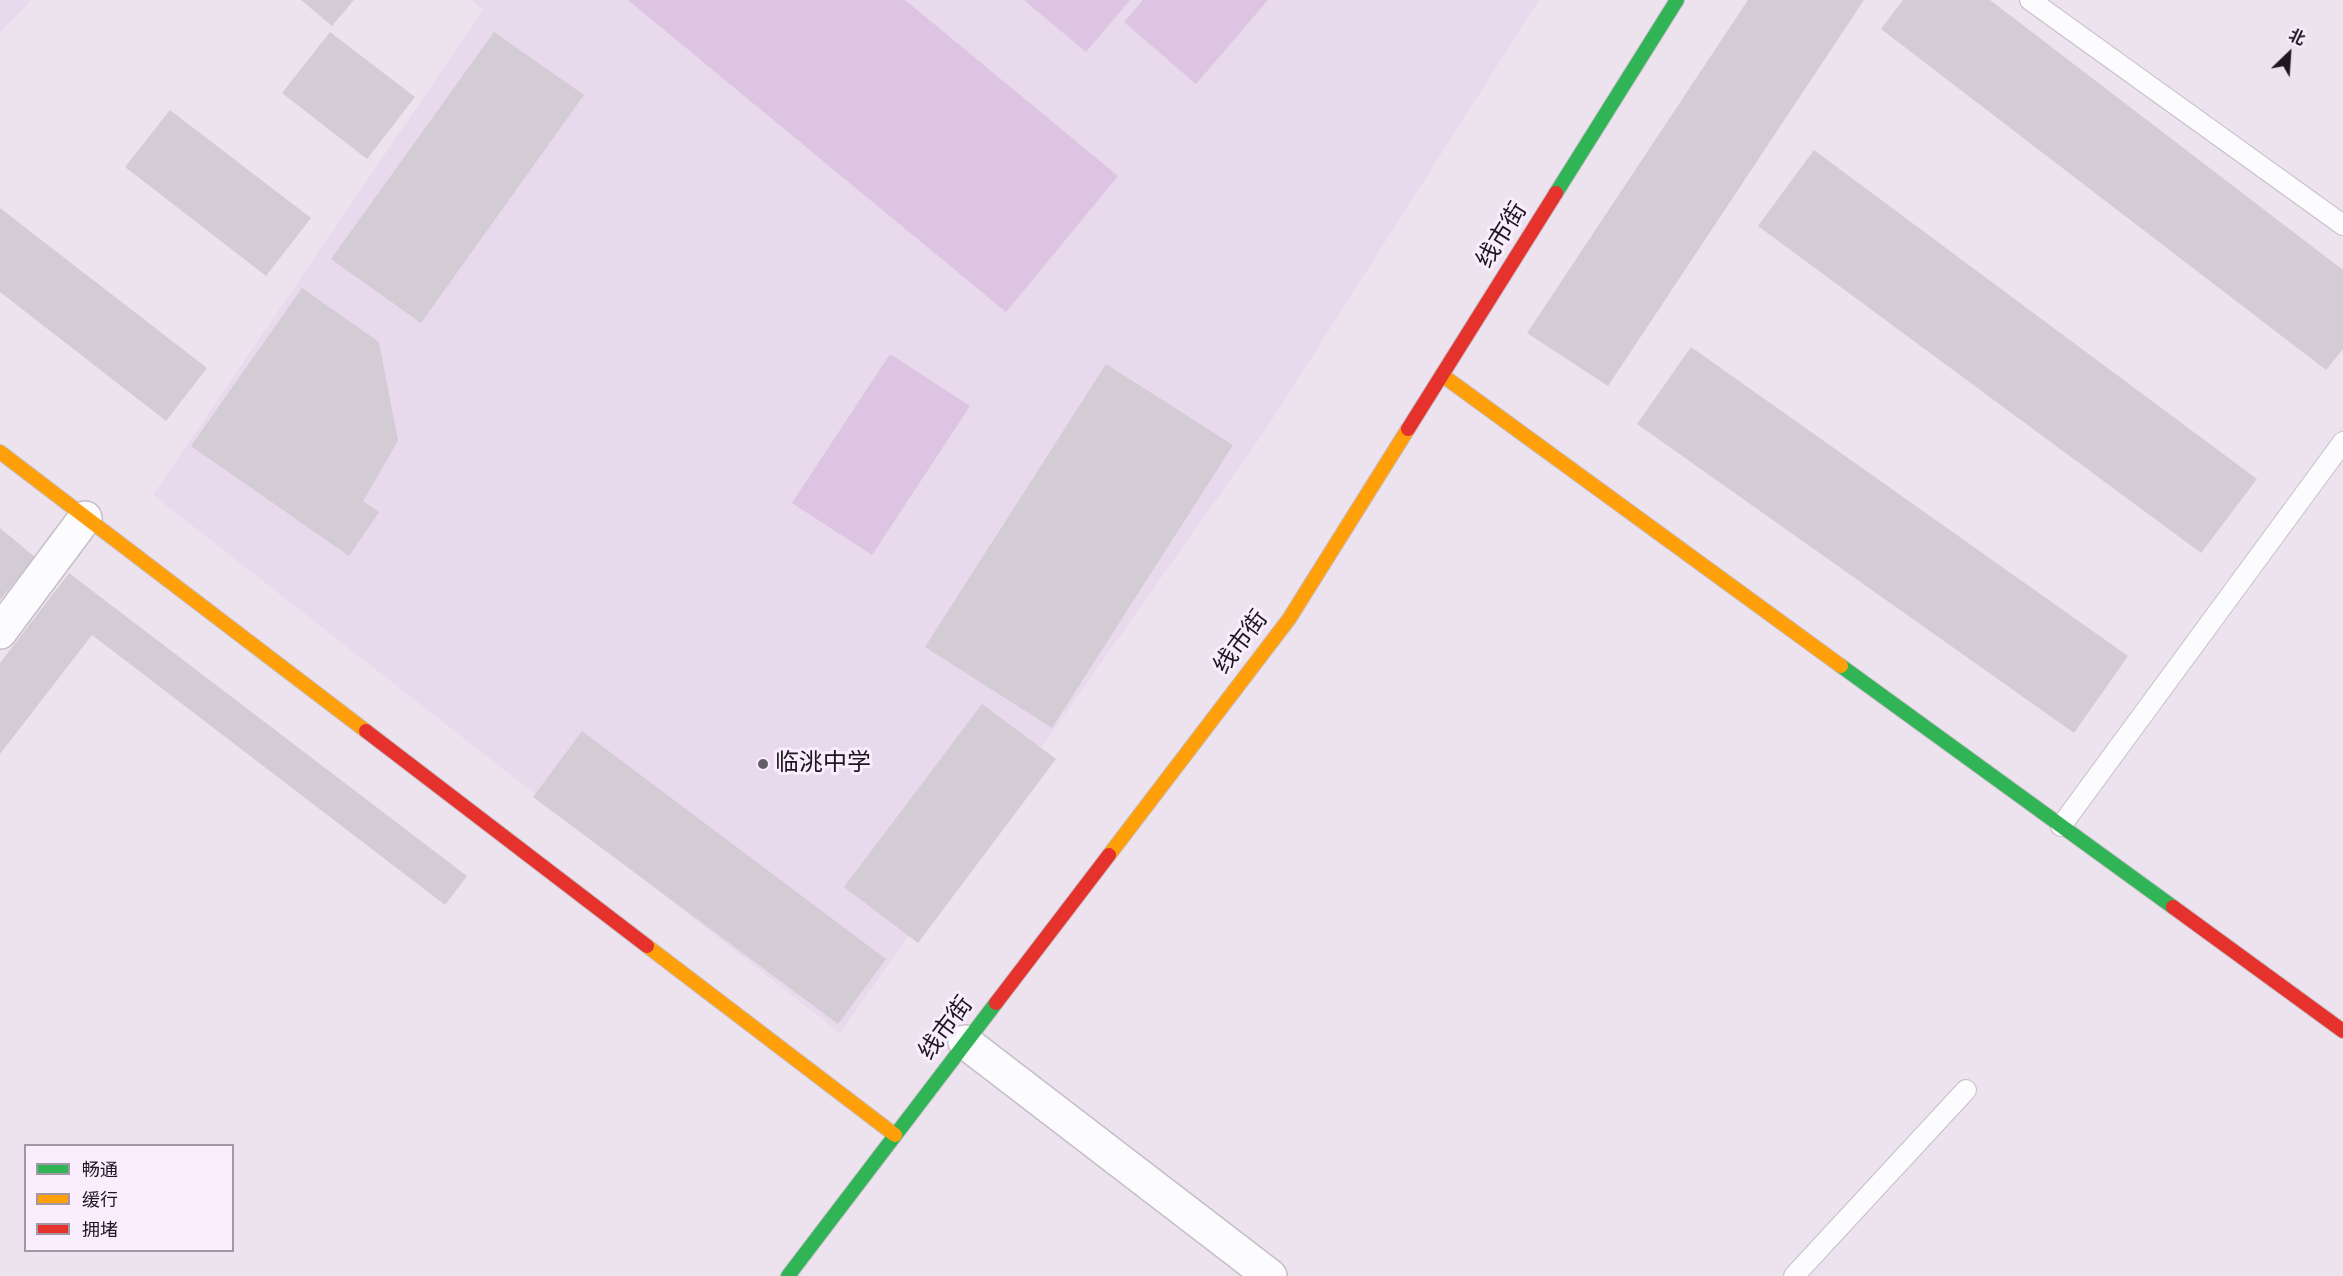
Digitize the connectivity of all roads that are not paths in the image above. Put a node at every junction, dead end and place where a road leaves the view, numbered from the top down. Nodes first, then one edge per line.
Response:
1 (1677, 0) edge
2 (2030, 0) edge
3 (2343, 225) edge
4 (1442, 375) junction
5 (2343, 442) edge
6 (0, 453) edge
7 (86, 518) junction
8 (0, 632) edge
9 (2061, 826) junction
10 (2343, 1030) edge
11 (965, 1042) junction
12 (1966, 1090) dead end
13 (895, 1135) junction
14 (788, 1276) edge
15 (1270, 1276) edge
16 (1794, 1276) edge

1 - 4 street, 线市街
2 - 3 lane
4 - 9 street
4 - 11 street, 线市街
5 - 9 lane
6 - 7 street
7 - 8 street
7 - 13 street
9 - 10 street
11 - 13 street, 线市街
11 - 15 street
12 - 16 lane
13 - 14 street, 线市街

